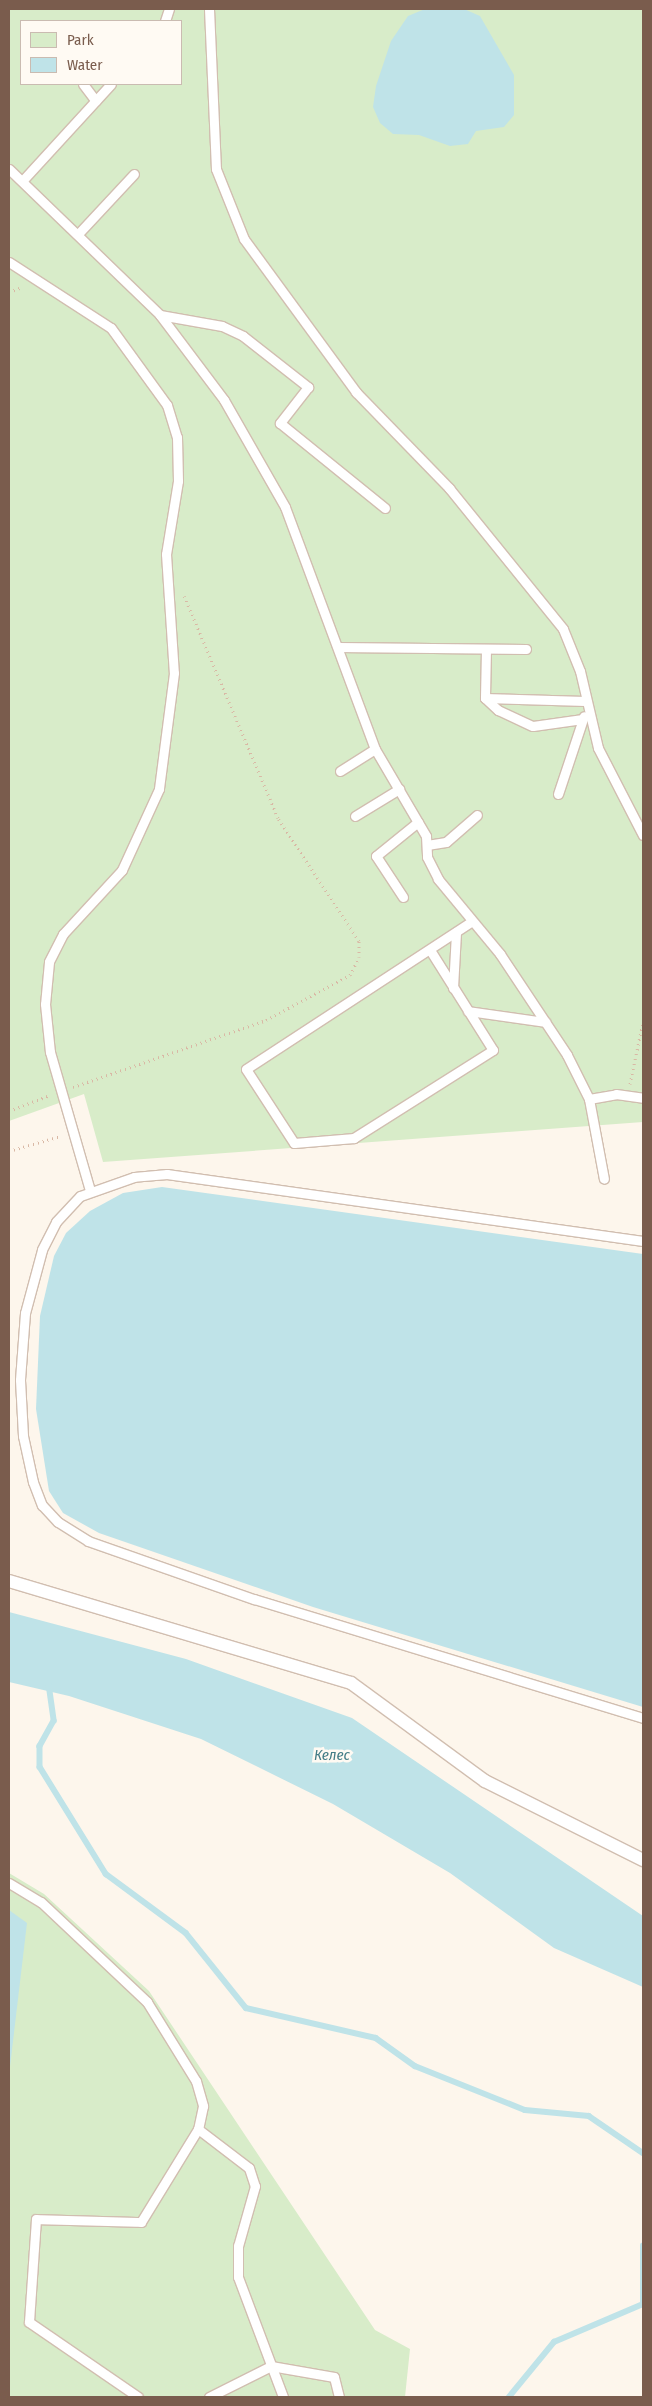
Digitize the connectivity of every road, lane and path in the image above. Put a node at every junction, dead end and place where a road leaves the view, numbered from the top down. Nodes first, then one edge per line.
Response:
1 (209, 9) edge
2 (83, 85) edge
3 (111, 85) edge
4 (96, 101) junction
5 (9, 169) edge
6 (134, 174) dead end
7 (23, 180) junction
8 (78, 234) junction
9 (9, 262) edge
10 (160, 315) junction
11 (385, 508) dead end
12 (181, 590) dead end
13 (338, 647) junction
14 (486, 649) junction
15 (526, 649) dead end
16 (485, 698) junction
17 (586, 705) junction
18 (584, 719) junction
19 (375, 749) junction
20 (340, 771) dead end
21 (398, 789) junction
22 (558, 794) dead end
23 (477, 815) dead end
24 (355, 816) dead end
25 (418, 822) junction
26 (643, 835) edge
27 (427, 845) junction
28 (403, 897) dead end
29 (471, 922) junction
30 (456, 932) junction
31 (430, 950) junction
32 (453, 988) junction
33 (468, 1010) junction
34 (545, 1022) junction
35 (643, 1022) edge
36 (61, 1092) junction
37 (628, 1094) junction
38 (589, 1098) junction
39 (643, 1098) edge
40 (9, 1111) edge
41 (72, 1133) junction
42 (9, 1151) edge
43 (604, 1178) dead end
44 (90, 1190) junction
45 (643, 1241) edge
46 (9, 1581) edge
47 (643, 1718) edge
48 (643, 1860) edge
49 (9, 1883) edge
50 (198, 2129) junction
51 (271, 2366) junction
52 (138, 2397) edge
53 (209, 2397) edge
54 (283, 2397) edge
55 (339, 2397) edge

1 - 17 lane
2 - 4 lane
3 - 4 lane
4 - 7 lane
5 - 7 lane
6 - 8 lane
7 - 8 lane
8 - 10 lane
9 - 36 lane
10 - 11 lane
10 - 13 lane
12 - 36 path
13 - 14 lane
13 - 19 lane
14 - 15 lane
14 - 16 lane
16 - 17 lane
16 - 18 lane
17 - 18 lane
17 - 26 lane
18 - 22 lane
19 - 20 lane
19 - 21 lane
21 - 24 lane
21 - 25 lane
23 - 27 lane
25 - 27 lane
25 - 28 lane
27 - 29 lane
29 - 30 lane
29 - 34 lane
30 - 31 lane
30 - 32 lane
31 - 32 lane
31 - 33 lane
32 - 33 lane
33 - 34 lane
34 - 38 lane
35 - 37 path
36 - 40 path
36 - 41 lane
37 - 38 lane
37 - 39 lane
38 - 43 lane
41 - 42 path
41 - 44 lane
44 - 45 lane
44 - 47 lane
46 - 48 street
49 - 50 lane
50 - 51 lane
50 - 52 lane
51 - 53 lane
51 - 54 lane
51 - 55 lane

